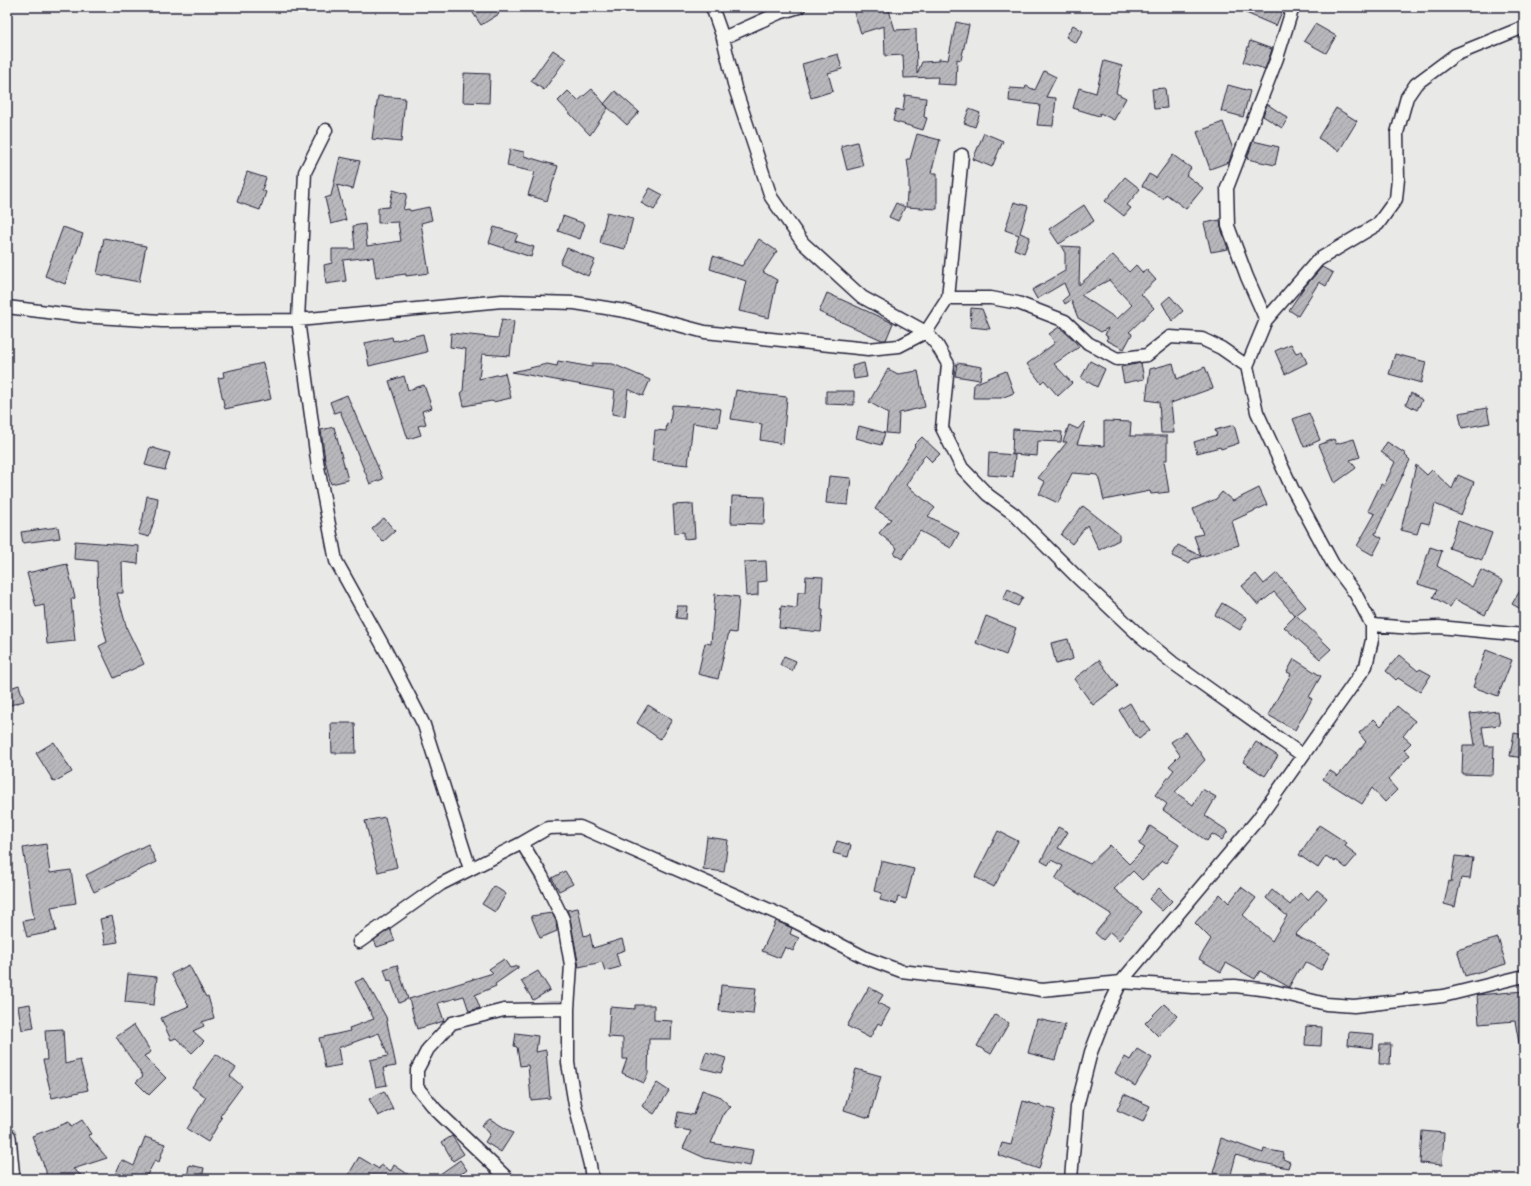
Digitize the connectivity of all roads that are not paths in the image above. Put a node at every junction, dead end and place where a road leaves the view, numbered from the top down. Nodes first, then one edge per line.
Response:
1 (712, 7) edge
2 (798, 7) edge
3 (1293, 7) edge
4 (1524, 27) edge
5 (723, 38) junction
6 (326, 130) dead end
7 (962, 155) dead end
8 (948, 298) junction
9 (7, 307) edge
10 (298, 320) junction
11 (1266, 320) junction
12 (926, 332) junction
13 (1247, 366) junction
14 (1372, 625) junction
15 (1524, 635) edge
16 (1302, 755) junction
17 (522, 843) junction
18 (470, 869) junction
19 (359, 942) dead end
20 (1524, 976) edge
21 (1121, 982) junction
22 (568, 1009) junction
23 (7, 1137) edge
24 (11, 1179) edge
25 (508, 1179) edge
26 (592, 1179) edge
27 (1071, 1179) edge

1 - 5 street
2 - 5 street
3 - 11 street
4 - 11 street
5 - 12 street
6 - 10 street
7 - 8 street
8 - 12 street
8 - 13 street
9 - 10 street
10 - 12 street
10 - 18 street
11 - 13 street
12 - 16 street
13 - 14 street
14 - 15 street
14 - 16 street
16 - 21 street
17 - 18 street
17 - 21 street
17 - 22 street
18 - 19 street
20 - 21 street
21 - 27 street
22 - 25 street
22 - 26 street
23 - 24 street

